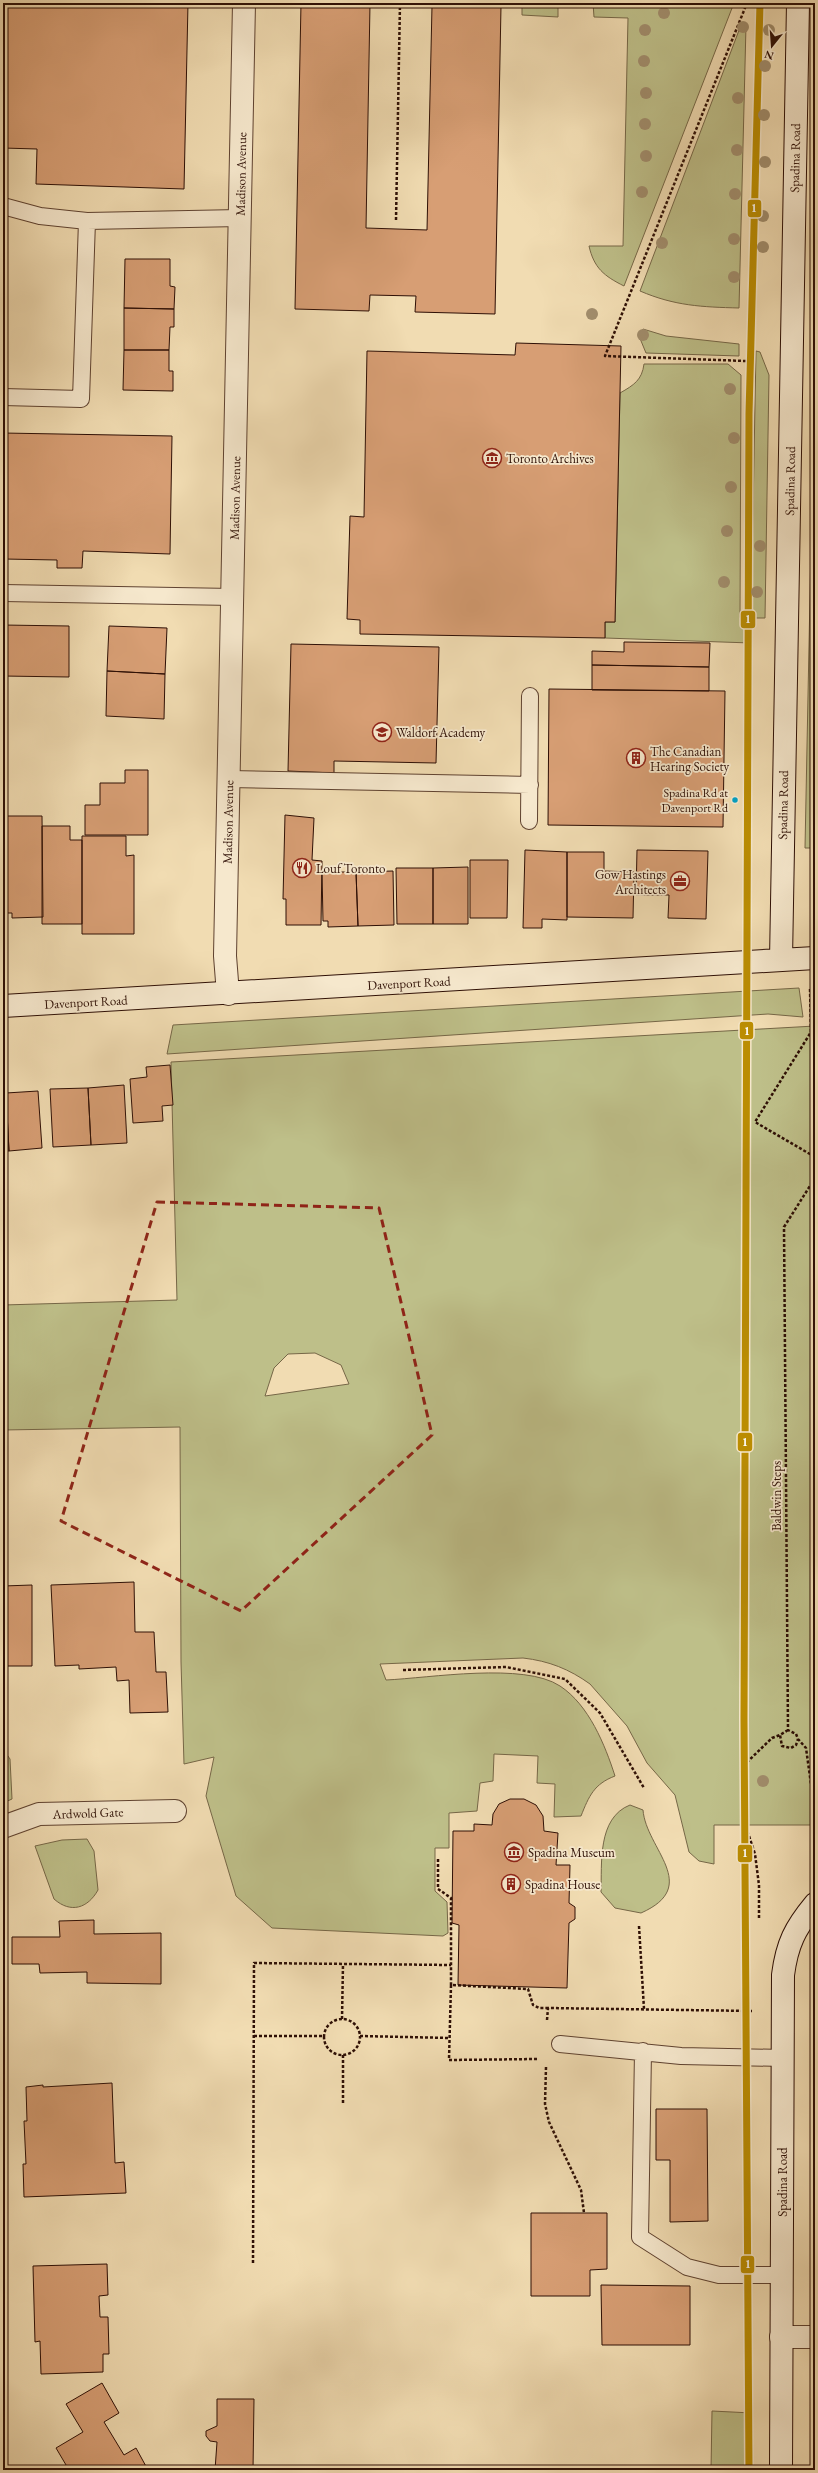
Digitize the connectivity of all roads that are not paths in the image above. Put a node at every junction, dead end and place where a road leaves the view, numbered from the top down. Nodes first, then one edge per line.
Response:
1 (244, 3) edge
2 (798, 3) edge
3 (3, 206) edge
4 (240, 218) junction
5 (87, 221) junction
6 (3, 397) edge
7 (3, 593) edge
8 (233, 597) junction
9 (530, 696) dead end
10 (229, 779) junction
11 (530, 785) junction
12 (529, 821) dead end
13 (815, 958) edge
14 (781, 960) junction
15 (228, 994) junction
16 (3, 1006) edge
17 (175, 1811) dead end
18 (3, 1827) edge
19 (815, 1904) edge
20 (560, 2044) dead end
21 (643, 2051) junction
22 (783, 2058) junction
23 (782, 2275) junction
24 (781, 2337) junction
25 (815, 2337) edge
26 (781, 2470) edge

1 - 4 street, Madison Avenue
2 - 14 street, Spadina Road
3 - 5 lane
4 - 5 lane
4 - 8 street, Madison Avenue
5 - 6 lane
7 - 8 lane
8 - 10 street, Madison Avenue
9 - 11 lane
10 - 11 lane
10 - 15 street, Madison Avenue
11 - 12 lane
13 - 14 street, Davenport Road
14 - 15 street, Davenport Road
15 - 16 street, Davenport Road
17 - 18 street, Ardwold Gate
19 - 22 street, Spadina Road
20 - 21 lane
21 - 22 lane
21 - 23 lane
22 - 23 street, Spadina Road
23 - 24 street, Spadina Road
24 - 25 street
24 - 26 street, Spadina Road

